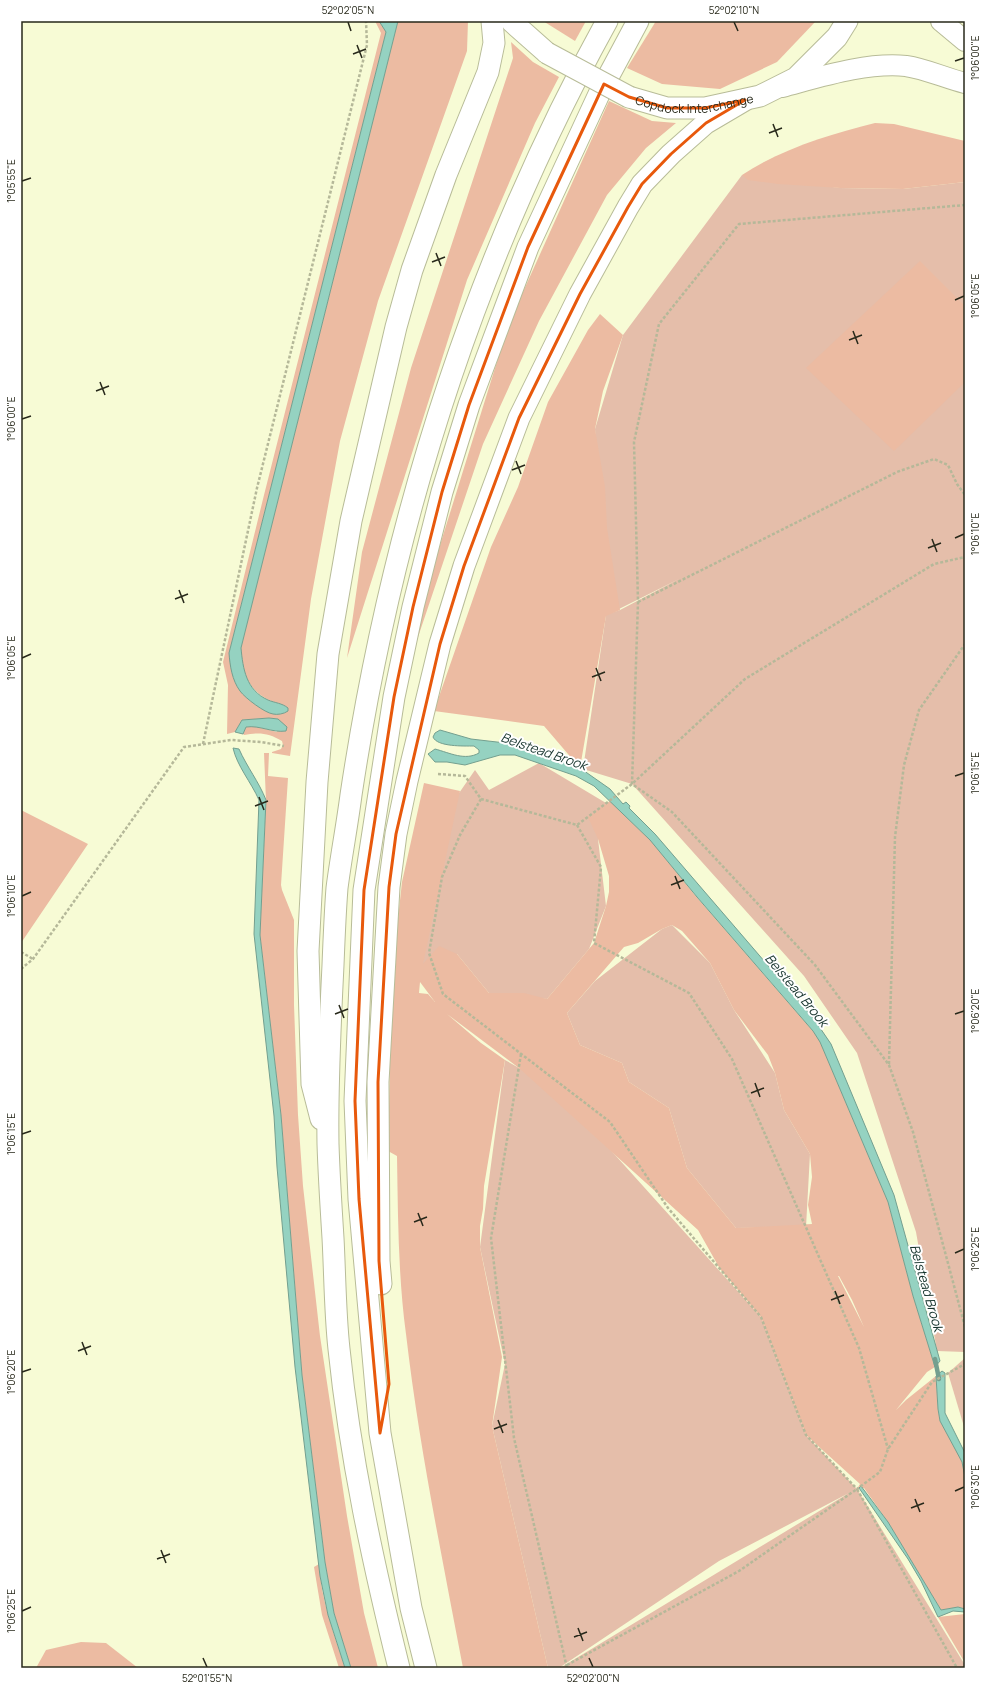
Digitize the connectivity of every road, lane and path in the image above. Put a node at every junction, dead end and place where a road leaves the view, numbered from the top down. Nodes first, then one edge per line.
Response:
1 (492, 21) edge
2 (511, 21) edge
3 (607, 21) edge
4 (638, 21) edge
5 (847, 21) edge
6 (941, 21) edge
7 (365, 22) edge
8 (965, 41) edge
9 (965, 83) edge
10 (773, 90) junction
11 (745, 100) junction
12 (965, 206) edge
13 (965, 495) edge
14 (965, 557) edge
15 (638, 602) junction
16 (965, 644) edge
17 (203, 744) junction
18 (284, 746) dead end
19 (438, 774) dead end
20 (632, 784) junction
21 (481, 799) junction
22 (577, 825) junction
23 (21, 952) edge
24 (33, 959) junction
25 (21, 969) edge
26 (521, 1054) junction
27 (889, 1065) junction
28 (328, 1145) junction
29 (965, 1327) edge
30 (965, 1364) edge
31 (380, 1433) junction
32 (888, 1449) junction
33 (857, 1489) junction
34 (567, 1666) edge
35 (399, 1668) edge
36 (426, 1668) edge
37 (957, 1668) edge

1 - 28 highway
2 - 11 highway, Copdock Interchange, bridge
3 - 28 highway
4 - 31 highway
5 - 10 highway, Copdock Interchange
6 - 8 main road
7 - 17 path
9 - 10 main road
10 - 11 highway, Copdock Interchange
11 - 31 highway
12 - 15 path
13 - 15 path
14 - 20 path
15 - 20 path
16 - 27 path
17 - 18 path
17 - 24 path
19 - 21 path
20 - 22 path
20 - 27 path
21 - 22 path
21 - 26 path
22 - 32 path
23 - 24 path
24 - 25 path
26 - 33 path
26 - 34 path
27 - 29 path
28 - 35 highway
30 - 32 path
31 - 36 highway
32 - 33 path
33 - 34 path
33 - 37 path

